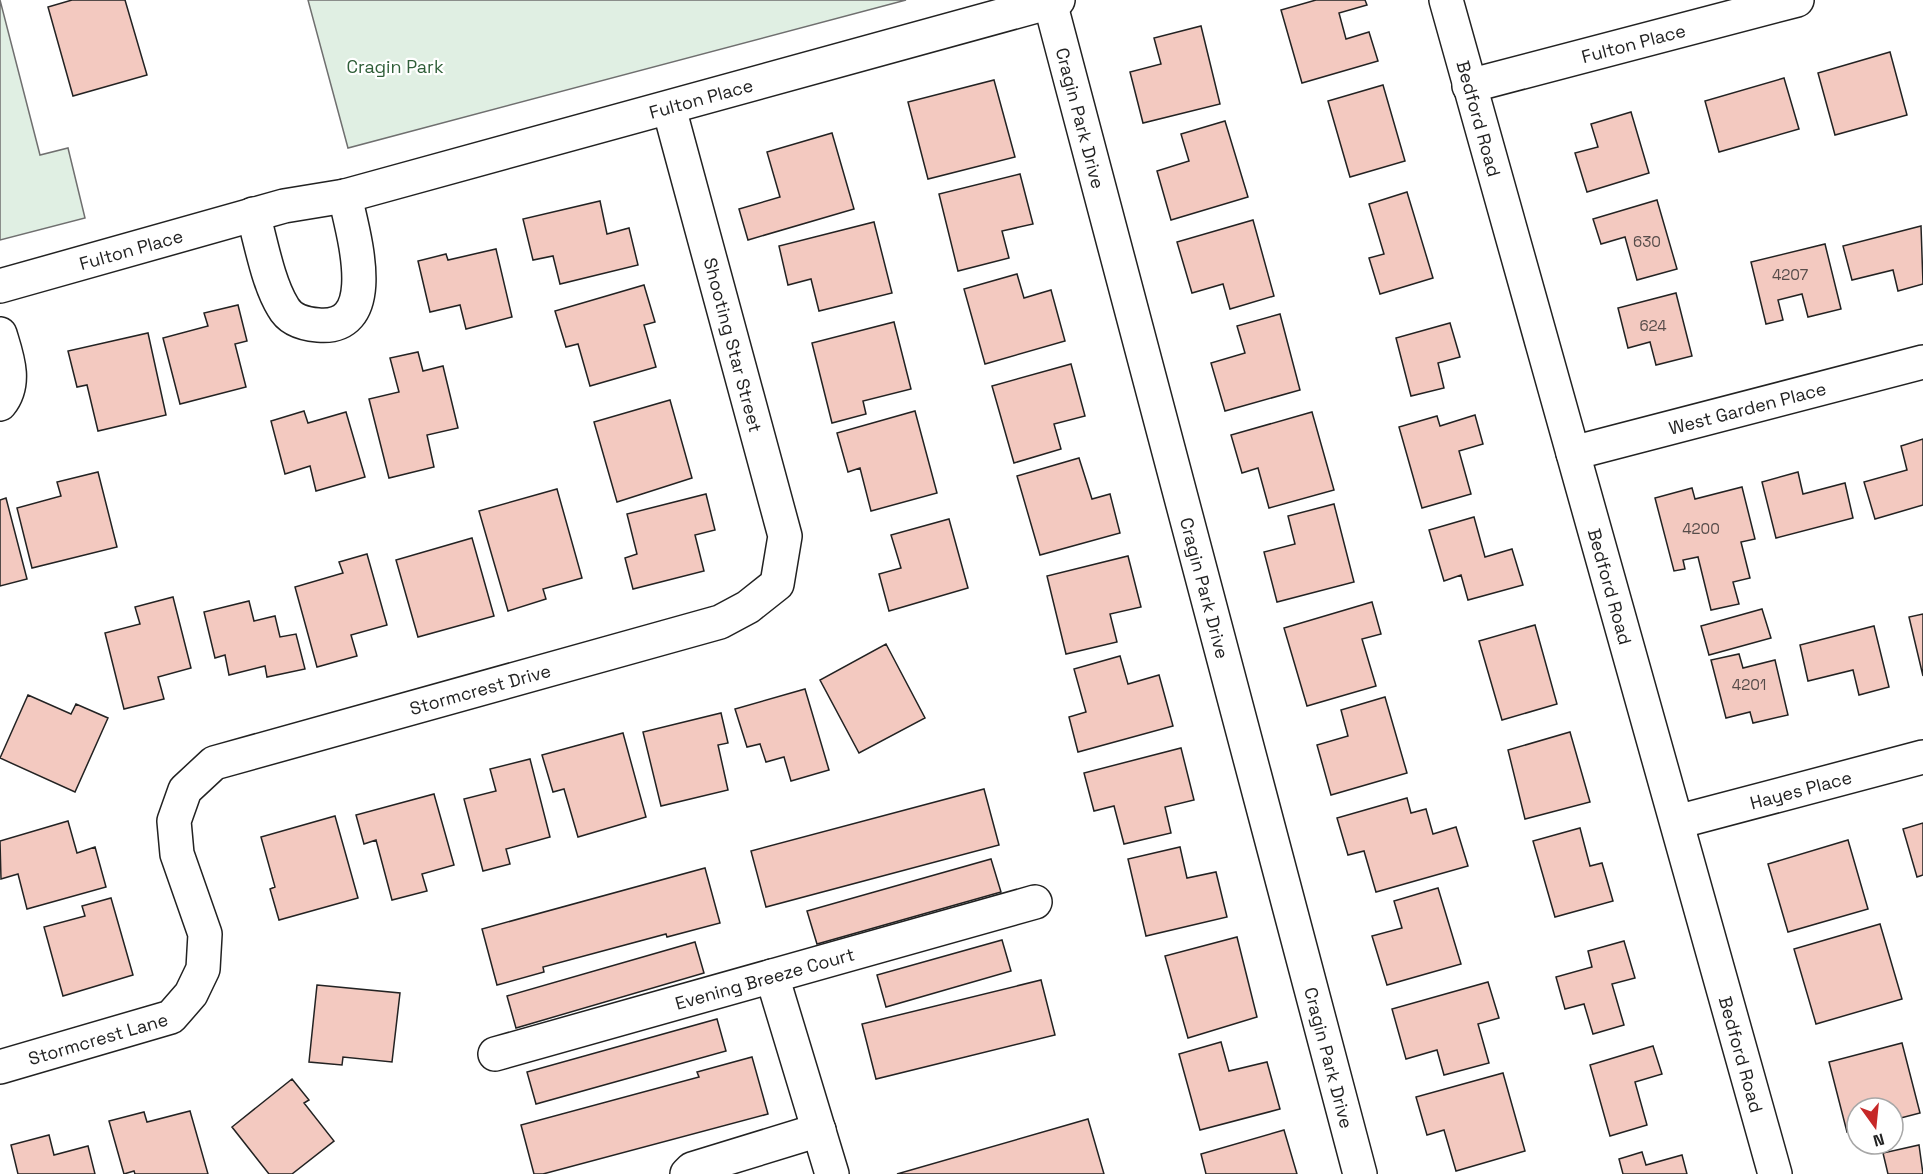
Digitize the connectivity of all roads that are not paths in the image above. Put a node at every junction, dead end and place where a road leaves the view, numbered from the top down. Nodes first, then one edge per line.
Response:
1 (1446, 0) edge
2 (1797, 0) edge
3 (1054, 1) edge
4 (1469, 86) junction
5 (669, 108) junction
6 (345, 196) junction
7 (253, 214) junction
8 (5, 284) edge
9 (0, 315) edge
10 (0, 334) edge
11 (1923, 362) edge
12 (0, 404) edge
13 (1573, 453) junction
14 (777, 584) joint
15 (1923, 757) edge
16 (185, 790) joint
17 (1677, 822) junction
18 (1035, 902) dead end
19 (772, 976) junction
20 (495, 1054) dead end
21 (0, 1067) edge
22 (819, 1130) junction
23 (687, 1174) edge
24 (832, 1174) edge
25 (1360, 1174) edge
26 (1775, 1174) edge

1 - 4 street, Bedford Road
2 - 4 street, Fulton Place
3 - 5 street, Fulton Place
3 - 25 street, Cragin Park Drive
4 - 13 street, Bedford Road
5 - 6 street, Fulton Place
5 - 14 street, Shooting Star Street
6 - 7 street, Fulton Place
6 - 7 street
7 - 8 street, Fulton Place
8 - 9 street, Fulton Place
10 - 12 street
11 - 13 street, West Garden Place
13 - 17 street, Bedford Road
14 - 16 street, Stormcrest Drive
15 - 17 street, Hayes Place
16 - 21 street, Stormcrest Lane
17 - 26 street, Bedford Road
18 - 19 street, Evening Breeze Court
19 - 20 street, Evening Breeze Court
19 - 22 street
22 - 23 street
22 - 24 street

